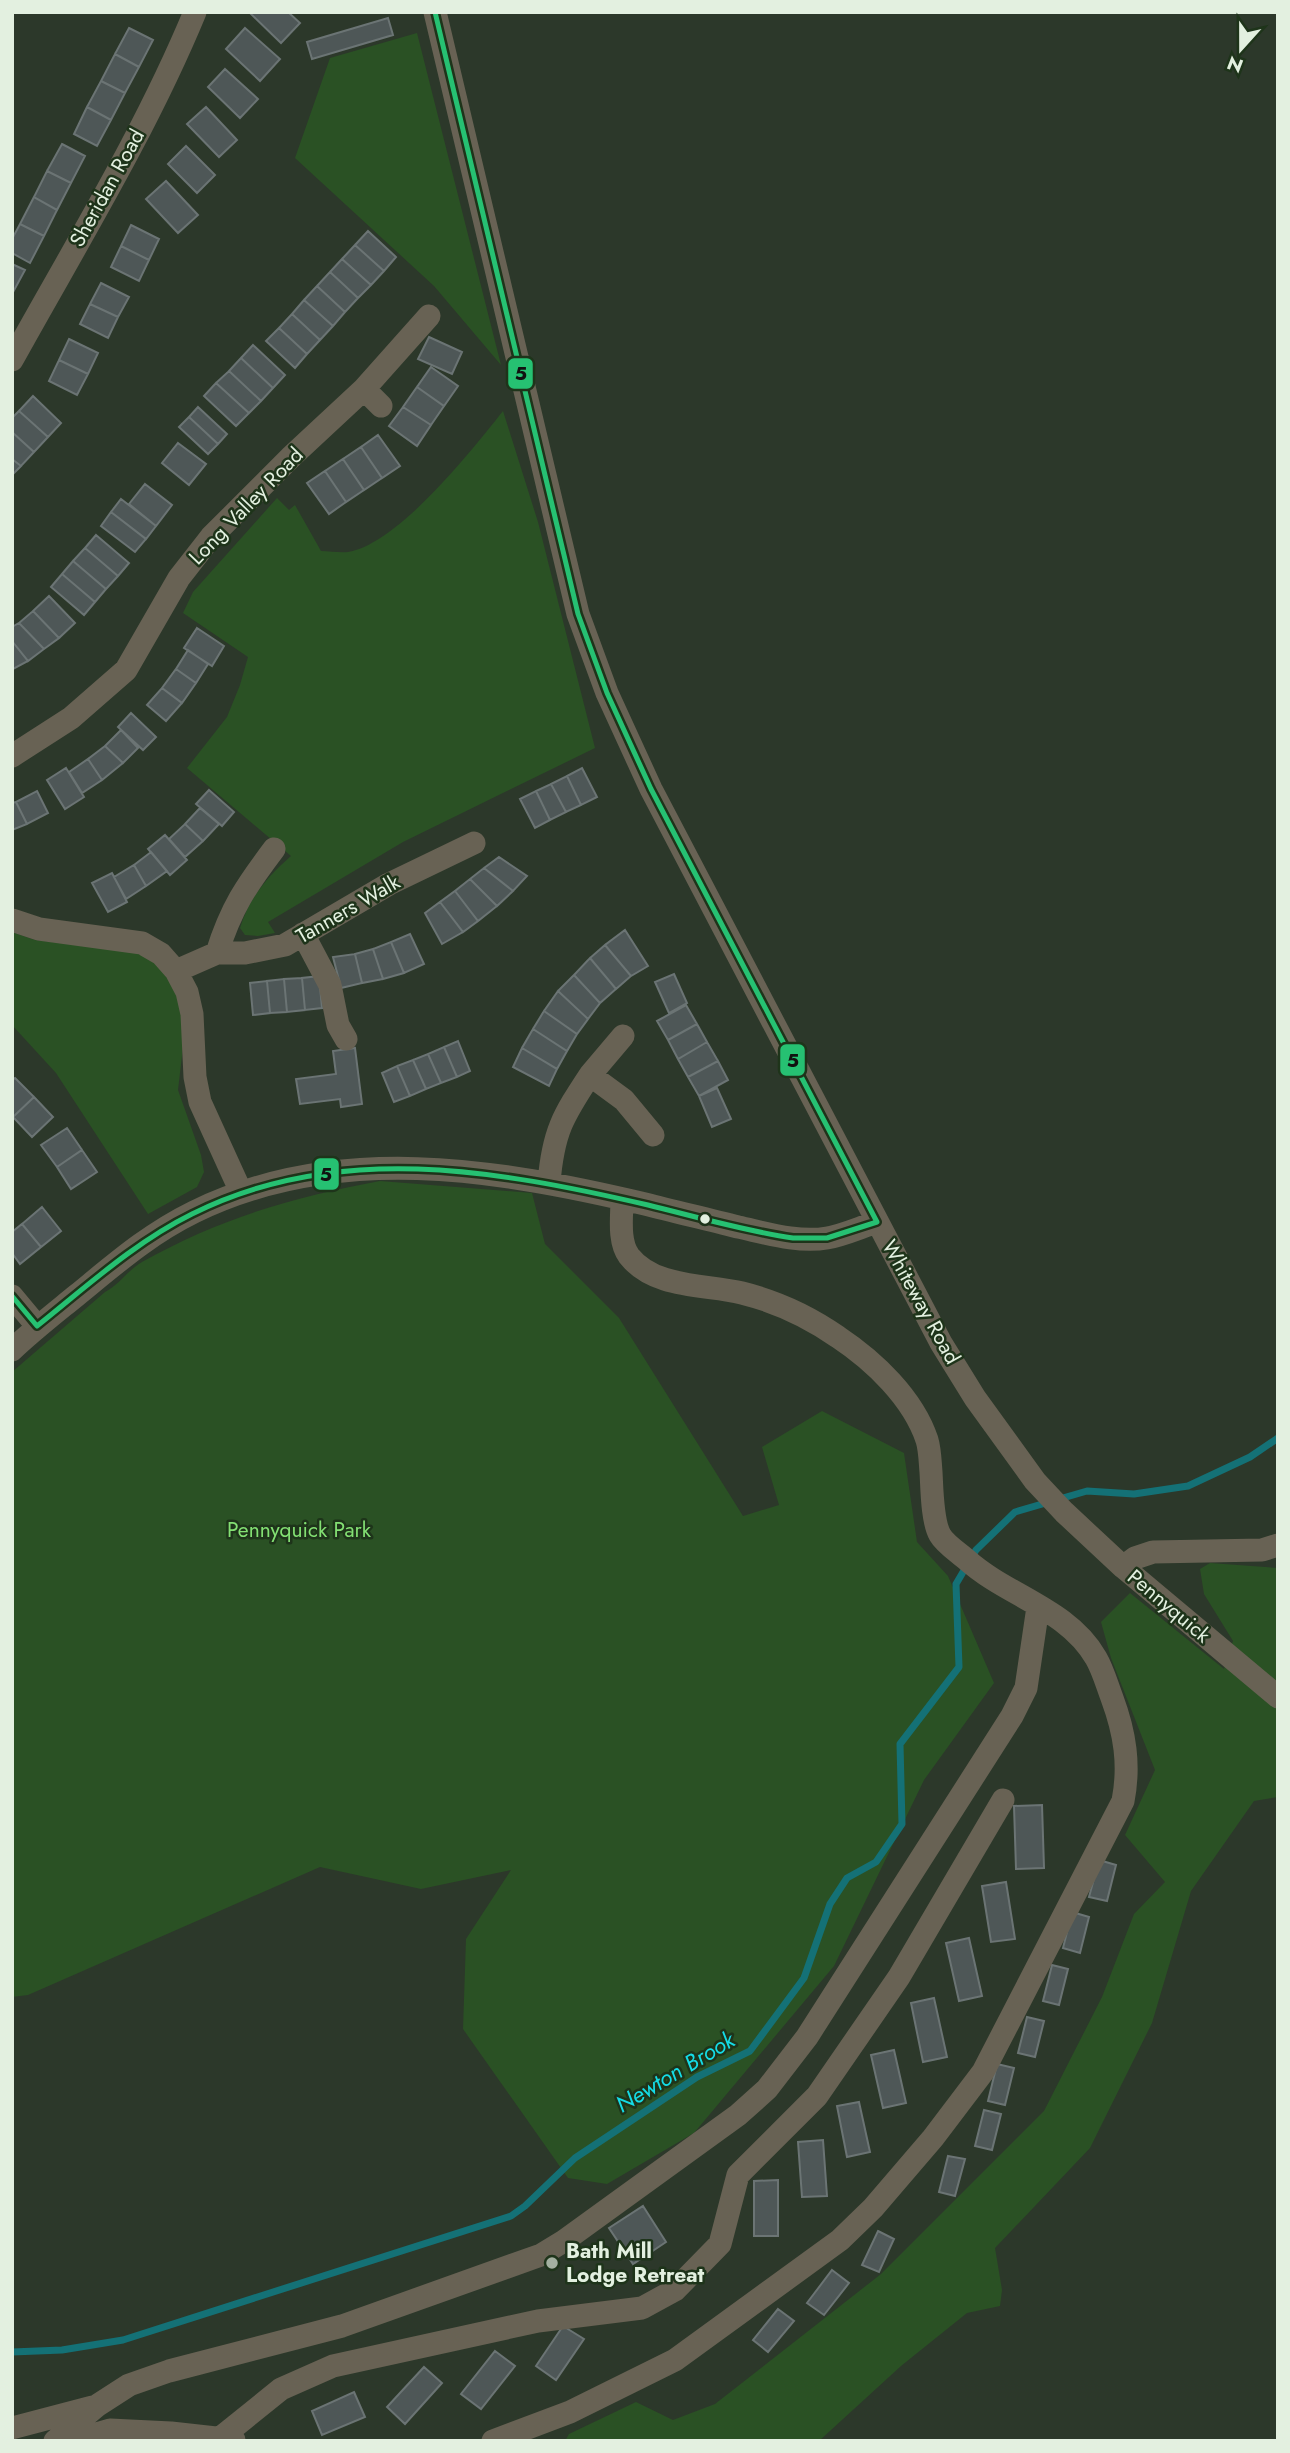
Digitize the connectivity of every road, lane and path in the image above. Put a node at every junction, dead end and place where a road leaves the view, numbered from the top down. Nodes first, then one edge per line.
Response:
1 (195, 12) edge
2 (435, 12) edge
3 (429, 316) dead end
4 (12, 360) edge
5 (365, 389) junction
6 (381, 406) dead end
7 (12, 756) edge
8 (474, 843) dead end
9 (274, 849) dead end
10 (12, 920) edge
11 (303, 934) junction
12 (217, 953) junction
13 (176, 971) junction
14 (623, 1036) dead end
15 (346, 1039) dead end
16 (590, 1075) junction
17 (653, 1135) dead end
18 (549, 1183) junction
19 (241, 1192) junction
20 (622, 1199) junction
21 (877, 1222) junction
22 (12, 1296) edge
23 (37, 1326) junction
24 (12, 1350) edge
25 (1064, 1512) joint
26 (1278, 1545) edge
27 (1124, 1567) junction
28 (1038, 1606) junction
29 (1278, 1697) edge
30 (1003, 1800) dead end
31 (98, 2405) junction
32 (12, 2428) edge
33 (230, 2440) edge
34 (55, 2441) edge
35 (72, 2441) edge
36 (493, 2441) edge

1 - 4 street, Sheridan Road
2 - 21 street, Whiteway Road
3 - 5 street, Long Valley Road
5 - 6 street
5 - 7 street, Long Valley Road
8 - 11 street, Tanners Walk
9 - 12 street
10 - 13 street
11 - 12 street, Tanners Walk
11 - 15 street
12 - 13 street, Tanners Walk
13 - 19 street
14 - 16 street
16 - 17 street
16 - 18 street
18 - 19 street
18 - 20 street
19 - 23 street
20 - 21 street
20 - 28 street
21 - 25 street, Whiteway Road
22 - 23 street
23 - 24 street
25 - 27 street, Pennyquick
26 - 27 street
27 - 29 street, Pennyquick
28 - 31 street
28 - 36 street
30 - 33 street
31 - 32 street
31 - 34 street
33 - 35 street

